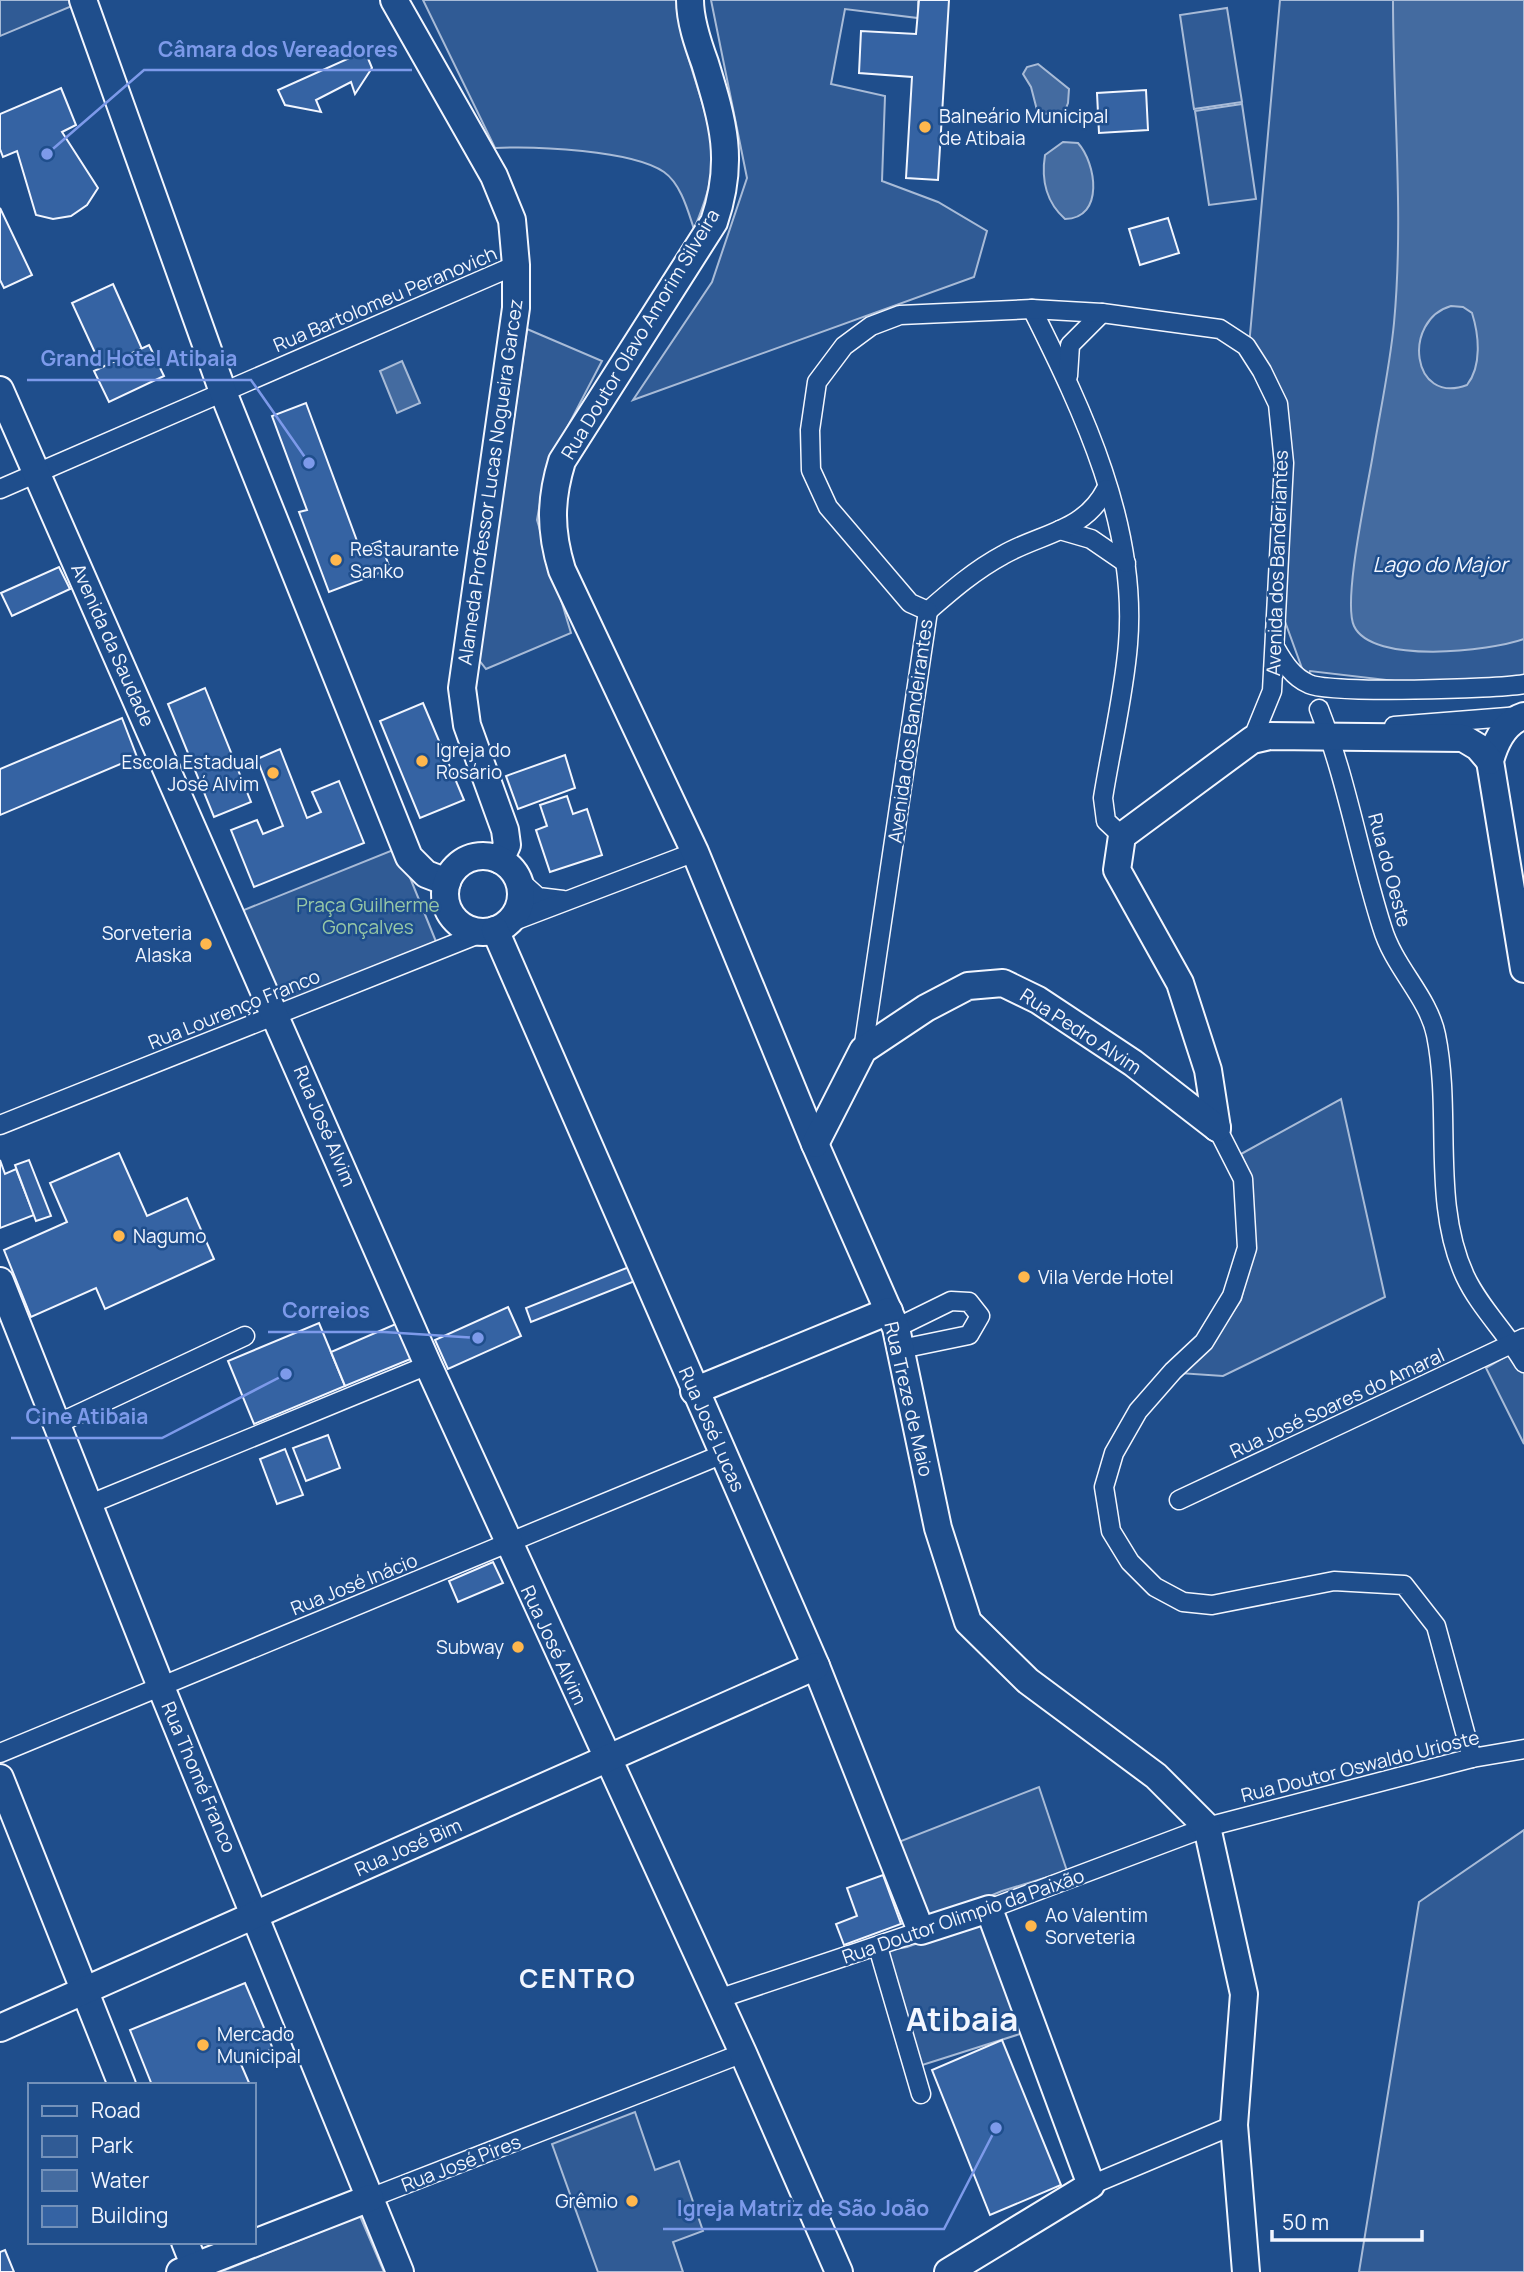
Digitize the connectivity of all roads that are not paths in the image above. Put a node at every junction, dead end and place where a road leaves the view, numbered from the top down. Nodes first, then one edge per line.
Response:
1 (83, 0) edge
2 (394, 0) edge
3 (691, 0) edge
4 (516, 265) junction
5 (1032, 309) junction
6 (1102, 313) junction
7 (1069, 384) junction
8 (0, 390) edge
9 (223, 392) junction
10 (36, 473) junction
11 (0, 489) edge
12 (1106, 489) junction
13 (1060, 530) junction
14 (1126, 563) junction
15 (928, 611) junction
16 (1276, 649) junction
17 (1288, 669) junction
18 (1524, 684) edge
19 (1319, 709) junction
20 (1522, 716) edge
21 (1331, 739) junction
22 (1252, 740) junction
23 (1490, 761) junction
24 (1122, 836) junction
25 (695, 852) junction
26 (509, 869) junction
27 (447, 882) junction
28 (570, 899) junction
29 (495, 928) junction
30 (1524, 969) edge
31 (276, 1015) junction
32 (863, 1050) junction
33 (0, 1125) edge
34 (1217, 1128) junction
35 (815, 1144) junction
36 (0, 1281) edge
37 (895, 1329) junction
38 (245, 1336) dead end
39 (1518, 1341) edge
40 (1524, 1363) edge
41 (428, 1365) junction
42 (694, 1391) junction
43 (57, 1423) junction
44 (723, 1454) junction
45 (1179, 1500) dead end
46 (90, 1504) junction
47 (508, 1543) junction
48 (816, 1666) junction
49 (161, 1687) junction
50 (1524, 1749) edge
51 (0, 1753) edge
52 (1472, 1758) junction
53 (607, 1759) junction
54 (0, 1778) edge
55 (1207, 1827) junction
56 (989, 1909) junction
57 (256, 1915) junction
58 (921, 1931) junction
59 (878, 1947) junction
60 (85, 1991) junction
61 (718, 1999) junction
62 (0, 2028) edge
63 (743, 2053) junction
64 (121, 2083) edge
65 (921, 2094) dead end
66 (1234, 2125) junction
67 (1091, 2185) junction
68 (370, 2199) junction
69 (256, 2239) edge
70 (243, 2244) edge
71 (189, 2263) edge
72 (400, 2272) edge
73 (839, 2272) edge
74 (948, 2272) edge
75 (1246, 2272) edge

1 - 9 street
2 - 4 street, Alameda Professor Lucas Nogueira Garcez
3 - 25 street, Rua Doutor Olavo Amorim Silveira
4 - 9 street, Rua Bartolomeu Peranovich
4 - 26 street, Alameda Professor Lucas Nogueira Garcez
5 - 6 street, Avenida dos Banderiantes
5 - 7 street
5 - 15 street, Avenida dos Bandeirantes
6 - 7 street
6 - 16 street, Avenida dos Banderiantes
7 - 12 street
8 - 10 street, Avenida da Saudade
9 - 10 street, Rua Bartolomeu Peranovich
9 - 27 street
10 - 11 street, Rua Bartolomeu Peranovich
10 - 31 street, Avenida da Saudade
12 - 13 street
12 - 14 street
13 - 14 street
13 - 15 street
14 - 24 street
15 - 32 street, Avenida dos Bandeirantes
16 - 17 street
16 - 22 street, Avenida dos Banderiantes
17 - 18 street
17 - 19 street
19 - 20 street
19 - 21 street, Rua do Oeste
20 - 23 street
21 - 22 street
21 - 23 street
21 - 39 street, Rua do Oeste
22 - 24 street
23 - 30 street
24 - 34 street
25 - 28 street, Rua Lourenço Franco
25 - 35 street, Rua Treze de Maio
26 - 27 street
26 - 28 street
26 - 29 street
27 - 29 street
28 - 29 street, Rua Lourenço Franco
29 - 31 street, Rua Lourenço Franco
29 - 42 street, Rua José Lucas
31 - 33 street, Rua Lourenço Franco
31 - 41 street, Rua José Alvim
32 - 34 street, Rua Pedro Alvim
32 - 35 street, Avenida dos Bandeirantes
34 - 52 street
35 - 37 street, Rua Treze de Maio
36 - 43 street, Rua Thomé Franco
37 - 42 street
37 - 55 street, Rua Treze de Maio
38 - 43 street
39 - 40 street, Rua do Oeste
39 - 45 street, Rua José Soares do Amaral
41 - 46 street
41 - 47 street, Rua José Alvim
42 - 44 street, Rua José Lucas
43 - 46 street, Rua Thomé Franco
44 - 47 street, Rua José Inácio
44 - 48 street, Rua José Lucas
46 - 49 street, Rua Thomé Franco
47 - 49 street, Rua José Inácio
47 - 53 street, Rua José Alvim
48 - 53 street, Rua José Bim
48 - 58 street, Rua José Lucas
49 - 51 street, Rua José Inácio
49 - 57 street, Rua Thomé Franco
50 - 52 street, Rua Doutor Oswaldo Urioste
52 - 55 street, Rua Doutor Oswaldo Urioste
53 - 57 street, Rua José Bim
53 - 61 street, Rua José Alvim
54 - 60 street
55 - 56 street, Rua Doutor Olimpio da Paixão
55 - 66 street
56 - 58 street, Rua Doutor Olimpio da Paixão
56 - 67 street
57 - 60 street, Rua José Bim
57 - 68 street, Rua Thomé Franco
58 - 59 street, Rua Doutor Olimpio da Paixão
59 - 61 street, Rua Doutor Olimpio da Paixão
59 - 65 street
60 - 62 street, Rua José Bim
60 - 64 street
61 - 63 street, Rua José Alvim
63 - 68 street, Rua José Pires
63 - 73 street, Rua José Alvim
66 - 67 street
66 - 75 street
67 - 74 street
68 - 69 street, Rua José Pires
68 - 72 street, Rua Thomé Franco
70 - 71 street, Rua José Pires

